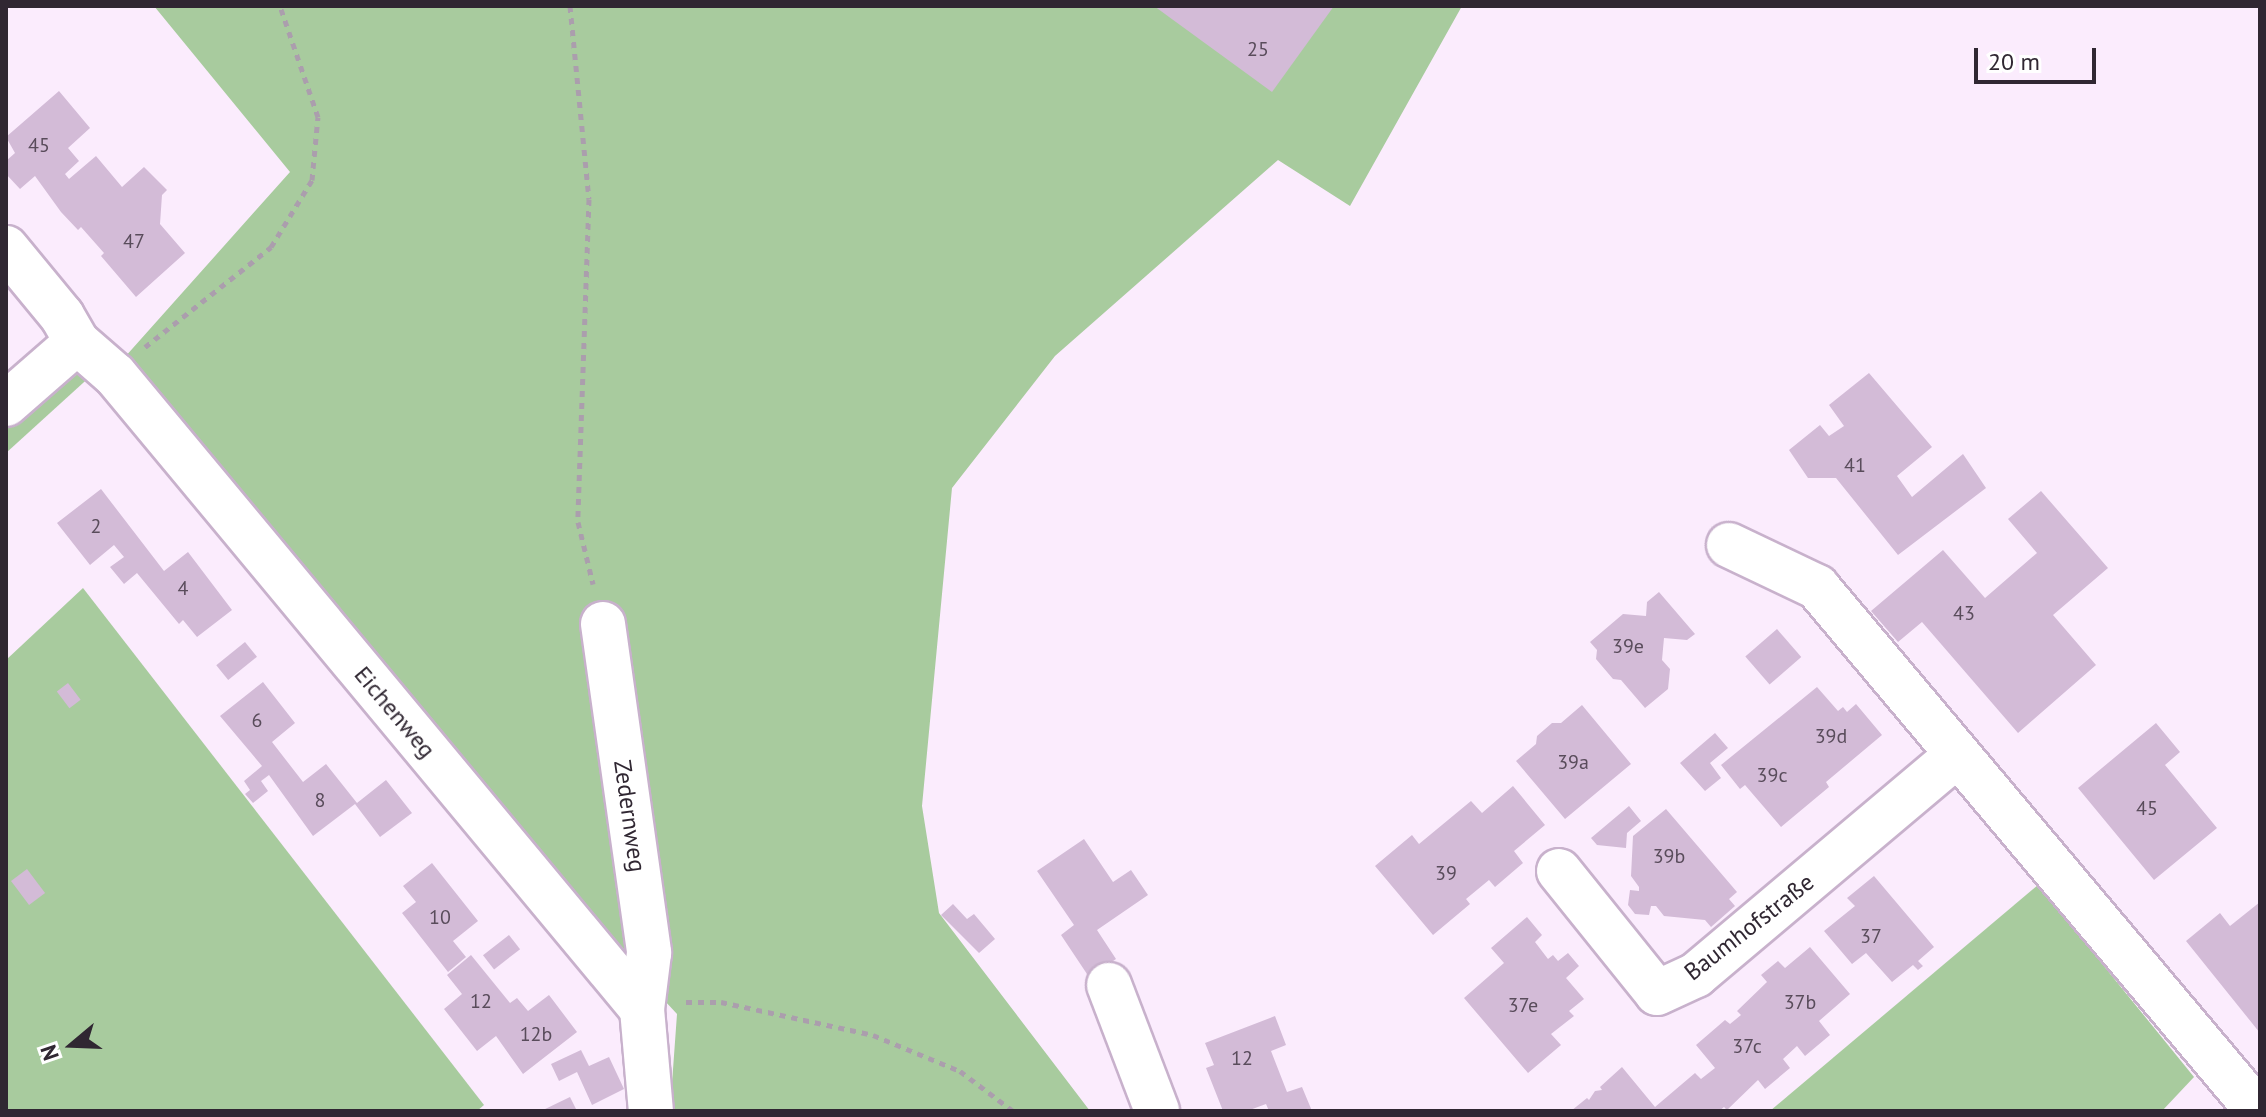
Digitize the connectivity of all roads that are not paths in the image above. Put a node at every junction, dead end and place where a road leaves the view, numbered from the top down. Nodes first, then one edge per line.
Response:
1 (6, 248) edge
2 (77, 342) junction
3 (6, 404) edge
4 (1729, 545) dead end
5 (603, 624) road end
6 (1957, 755) junction
7 (1559, 871) dead end
8 (1109, 985) dead end
9 (642, 1009) junction
10 (651, 1111) edge
11 (1157, 1111) edge
12 (2258, 1111) edge

1 - 2 street, Eichenweg
2 - 3 street
2 - 9 street, Eichenweg
4 - 6 street
5 - 9 street, Zedernweg
6 - 7 street, Baumhofstraße
6 - 12 street
8 - 11 street
9 - 10 street

